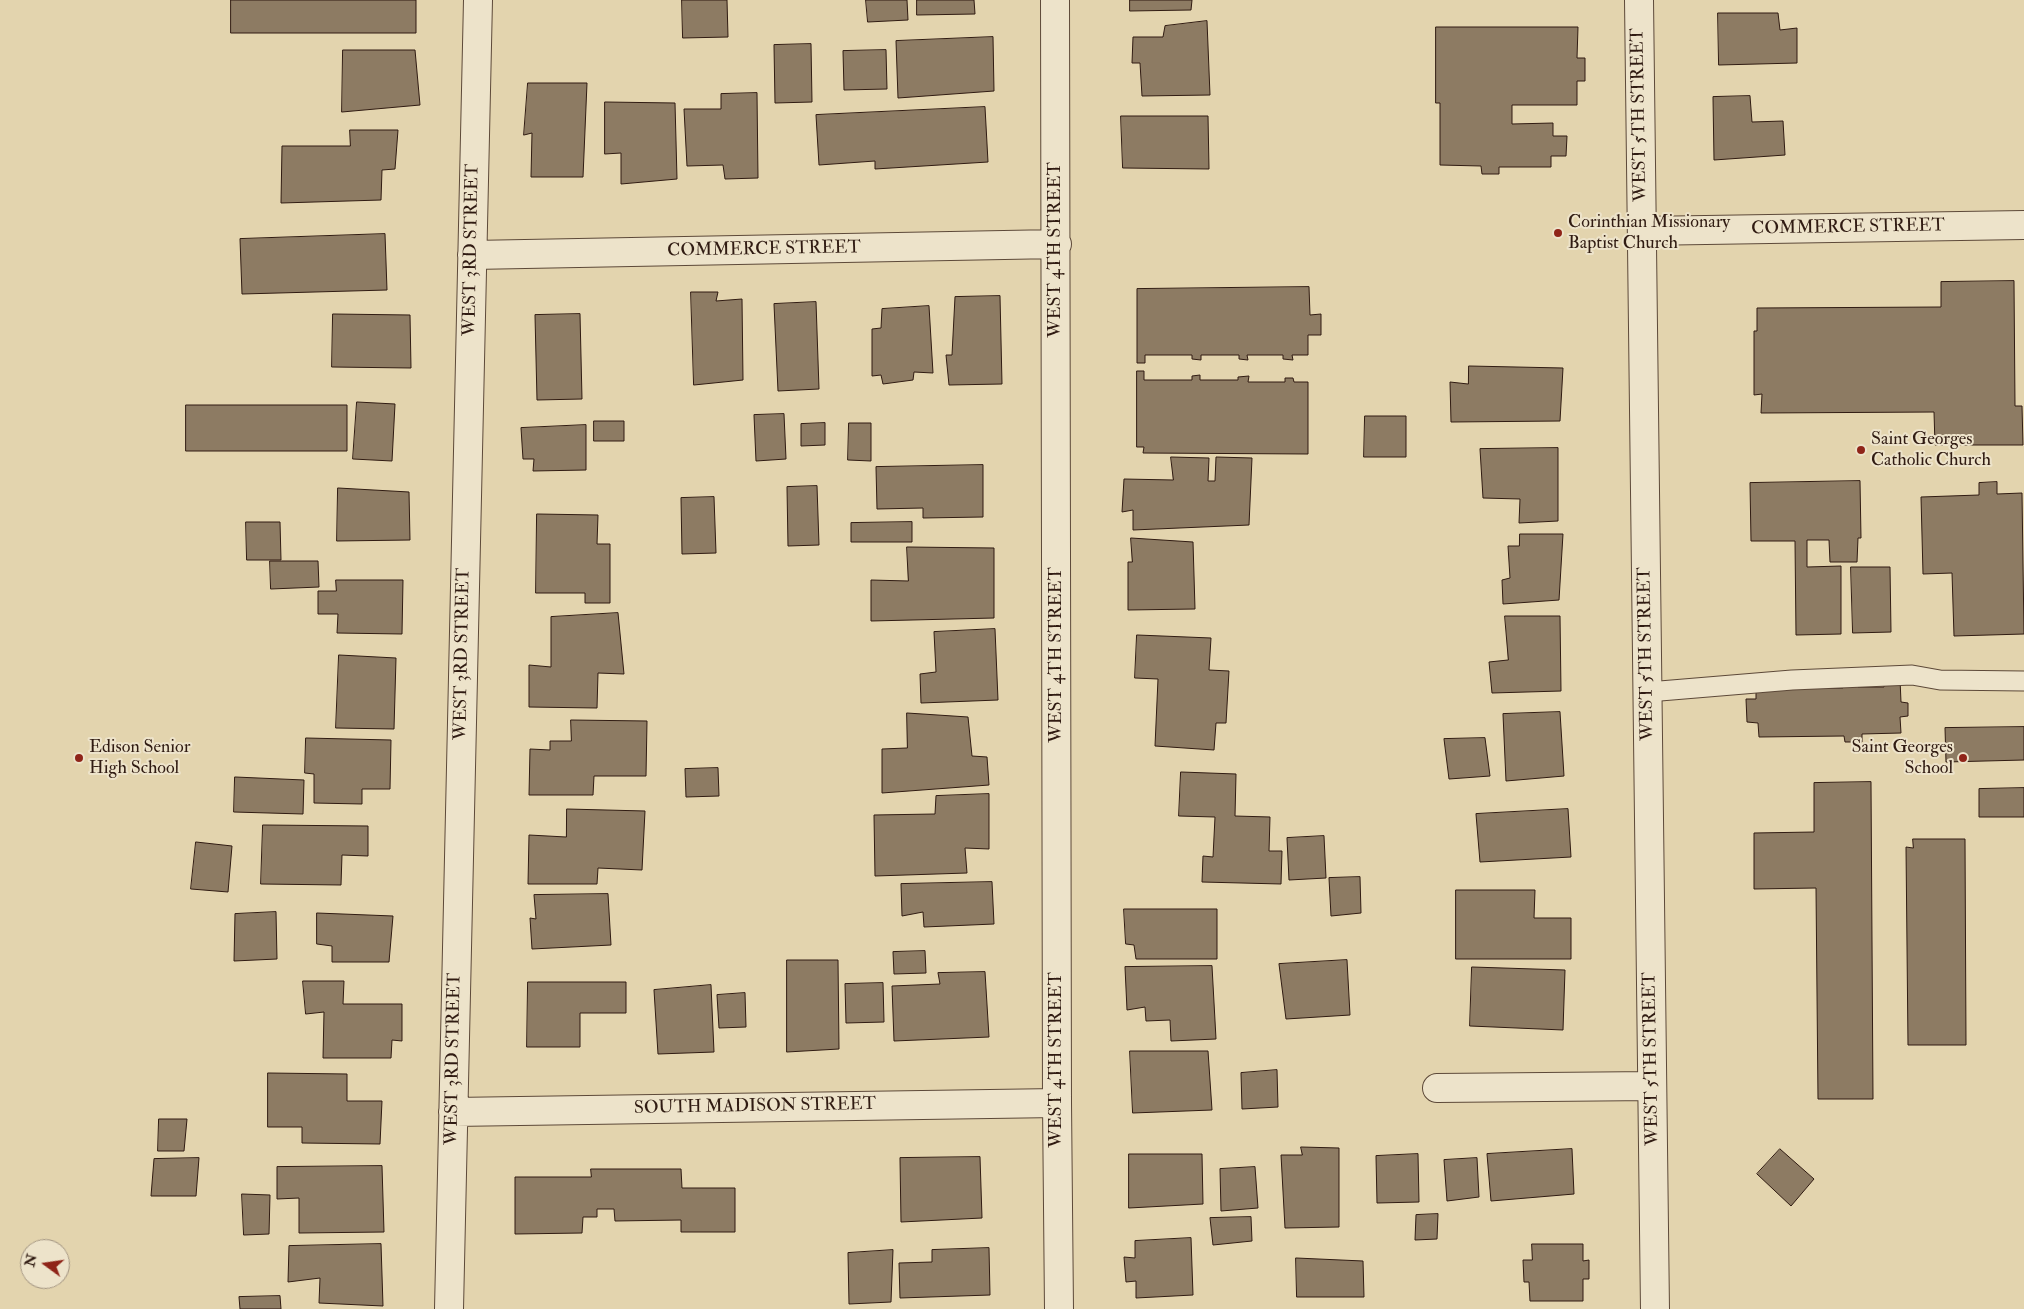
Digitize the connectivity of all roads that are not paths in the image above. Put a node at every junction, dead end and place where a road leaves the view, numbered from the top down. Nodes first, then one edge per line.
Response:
1 (478, 0) edge
2 (1055, 0) edge
3 (1639, 0) edge
4 (2024, 225) edge
5 (1642, 231) junction
6 (1057, 244) junction
7 (472, 255) junction
8 (2024, 681) edge
9 (1648, 692) junction
10 (1652, 1086) junction
11 (1437, 1088) dead end
12 (1057, 1103) junction
13 (453, 1112) junction
14 (449, 1309) edge
15 (1059, 1309) edge
16 (1655, 1309) edge

1 - 7 street, WEST 3RD STREET
2 - 6 street, WEST 4TH STREET
3 - 5 street, WEST 5TH STREET
4 - 5 street, COMMERCE STREET
5 - 9 street, WEST 5TH STREET
6 - 7 street, COMMERCE STREET
6 - 12 street, WEST 4TH STREET
7 - 13 street, WEST 3RD STREET
8 - 9 lane
9 - 10 street, WEST 5TH STREET
10 - 11 street
10 - 16 street, WEST 5TH STREET
12 - 13 street, SOUTH MADISON STREET
12 - 15 street, WEST 4TH STREET
13 - 14 street, WEST 3RD STREET

